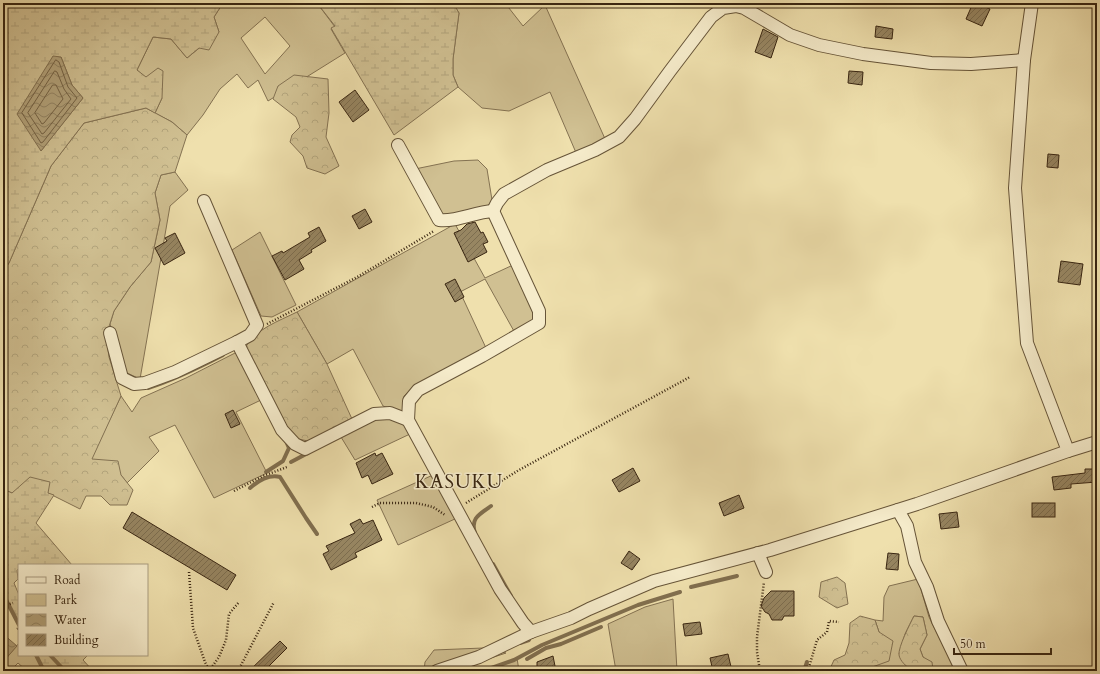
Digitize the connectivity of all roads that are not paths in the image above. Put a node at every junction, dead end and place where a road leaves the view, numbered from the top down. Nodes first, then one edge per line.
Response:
1 (1032, 3) edge
2 (736, 4) edge
3 (1024, 60) junction
4 (398, 145) dead end
5 (204, 201) dead end
6 (493, 211) junction
7 (110, 333) dead end
8 (237, 342) junction
9 (408, 420) junction
10 (1097, 442) edge
11 (1068, 451) junction
12 (898, 510) junction
13 (758, 553) junction
14 (766, 572) road end
15 (531, 632) junction
16 (437, 671) edge
17 (962, 671) edge

1 - 3 street
2 - 3 street
2 - 6 street
3 - 11 street
4 - 6 street
5 - 8 street
6 - 9 street
7 - 8 street
8 - 9 street
9 - 15 street
10 - 11 street
11 - 12 street
12 - 13 street
12 - 17 street
13 - 14 street
13 - 15 street
15 - 16 street

